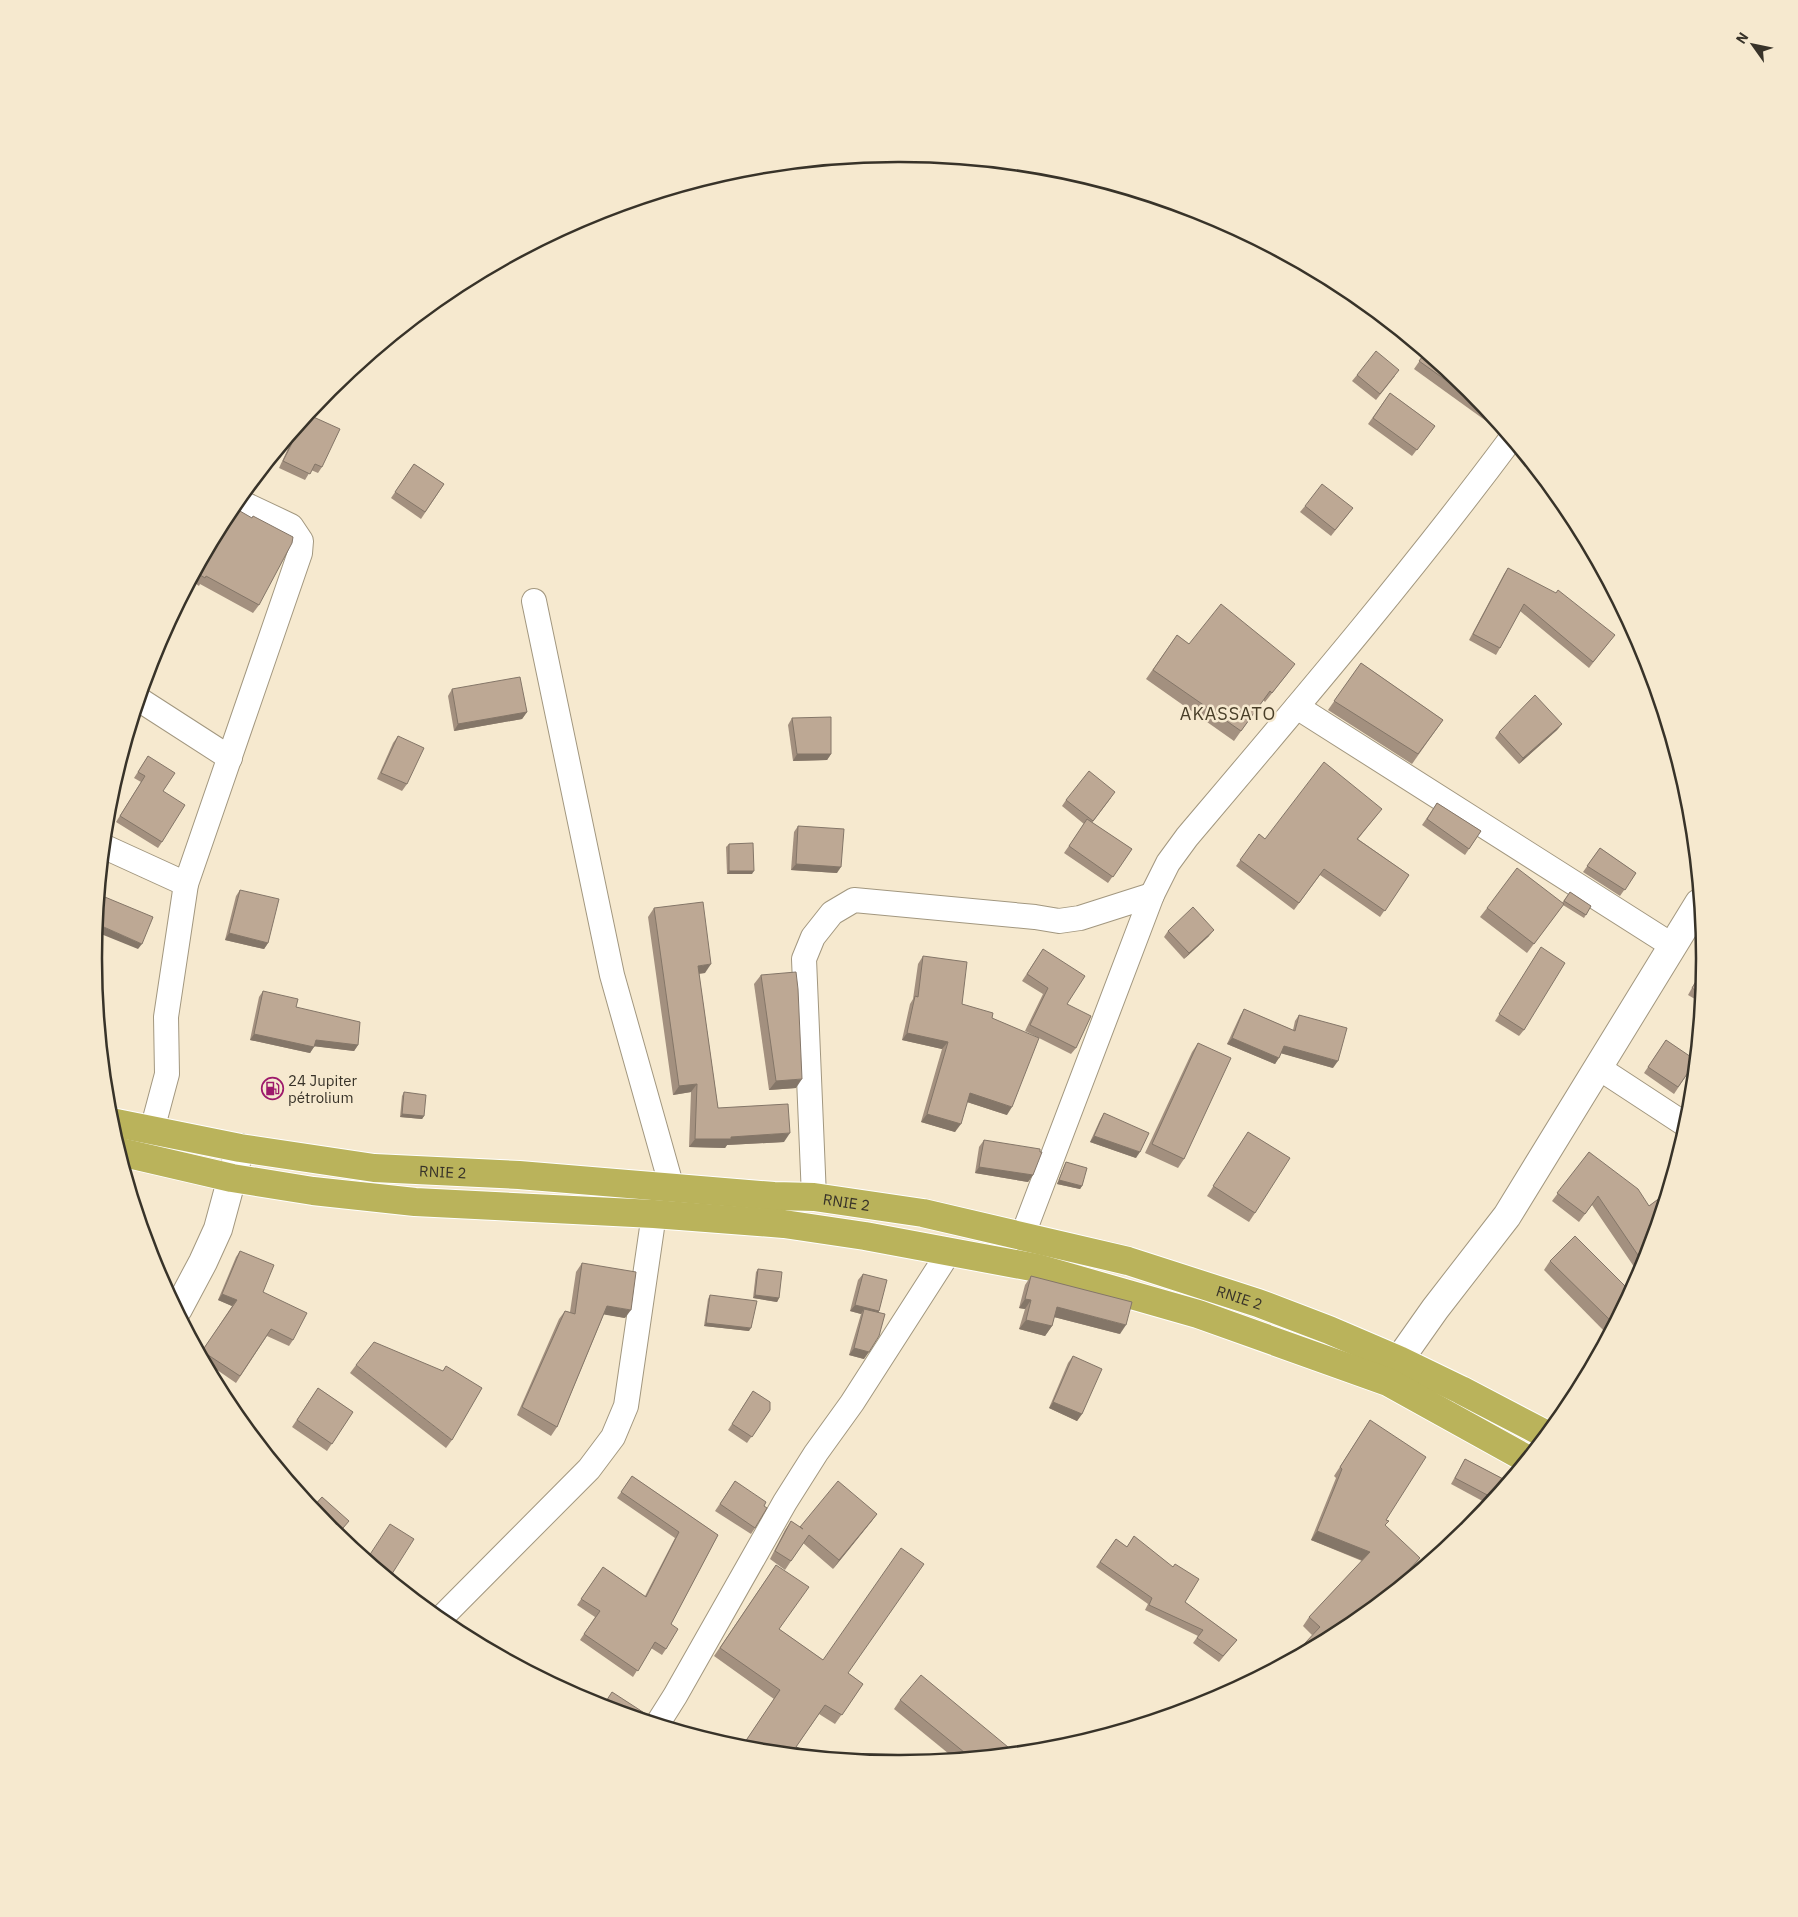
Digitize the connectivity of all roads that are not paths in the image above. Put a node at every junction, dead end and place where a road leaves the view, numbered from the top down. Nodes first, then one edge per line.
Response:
1 (1507, 444) edge
2 (245, 504) edge
3 (534, 601) dead end
4 (145, 703) edge
5 (1297, 708) junction
6 (230, 758) junction
7 (110, 849) edge
8 (186, 884) junction
9 (1152, 895) junction
10 (1694, 911) edge
11 (1673, 946) junction
12 (1598, 1068) junction
13 (1679, 1120) edge
14 (120, 1124) edge
15 (152, 1130) junction
16 (240, 1148) junction
17 (127, 1154) edge
18 (232, 1178) junction
19 (672, 1188) junction
20 (814, 1197) junction
21 (654, 1214) junction
22 (1022, 1237) junction
23 (949, 1252) junction
24 (181, 1303) edge
25 (1399, 1360) junction
26 (1539, 1431) edge
27 (1521, 1456) edge
28 (446, 1613) edge
29 (661, 1718) edge

1 - 5 street
2 - 6 street
3 - 19 street
4 - 6 street
5 - 9 street
5 - 11 street
6 - 8 street
7 - 8 street
8 - 15 street
9 - 20 street
9 - 22 street
10 - 11 main road
11 - 12 main road
12 - 13 street
12 - 25 main road
14 - 15 highway, RNIE 2 / RNIE 2
15 - 16 highway, RNIE 2 / RNIE 2
16 - 18 main road
16 - 19 highway, RNIE 2 / RNIE 2
17 - 18 highway, RNIE 2 / RNIE 2
18 - 21 highway, RNIE 2 / RNIE 2
18 - 24 main road
19 - 20 highway, RNIE 2 / RNIE 2
20 - 22 highway, RNIE 2 / RNIE 2
21 - 23 highway, RNIE 2 / RNIE 2
21 - 28 street
22 - 25 highway, RNIE 2 / RNIE 2
23 - 27 highway, RNIE 2 / RNIE 2
23 - 29 street
25 - 26 highway, RNIE 2 / RNIE 2

